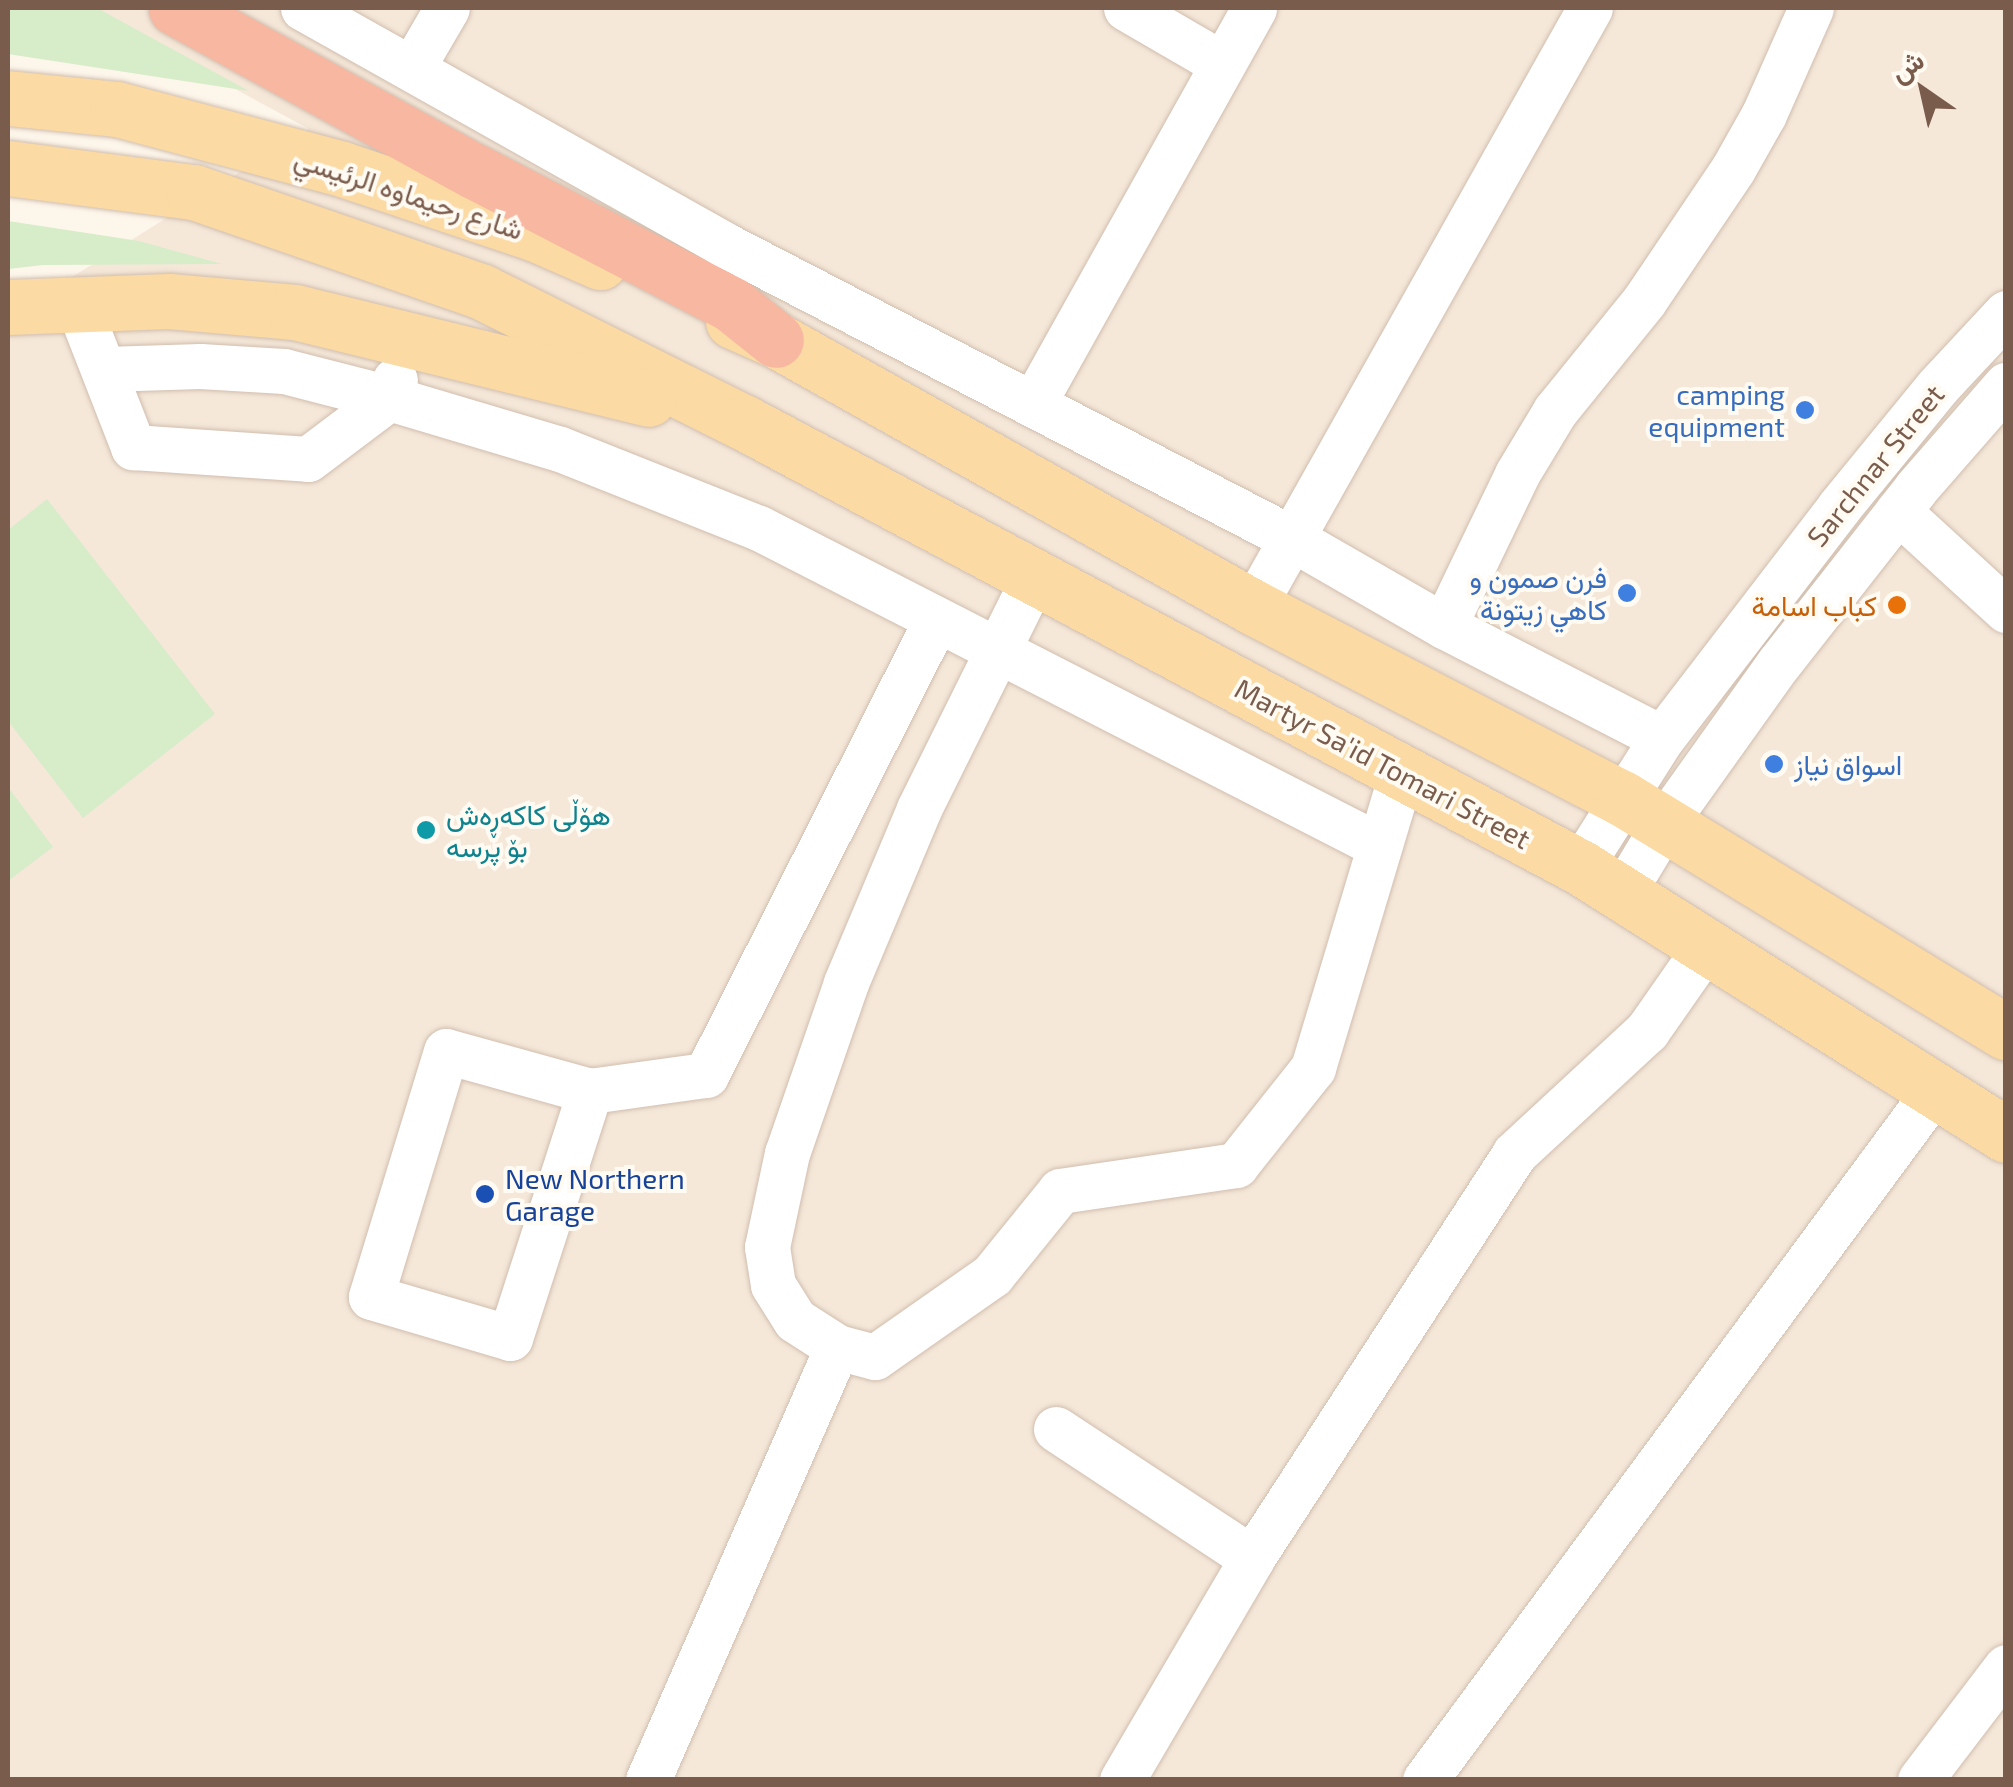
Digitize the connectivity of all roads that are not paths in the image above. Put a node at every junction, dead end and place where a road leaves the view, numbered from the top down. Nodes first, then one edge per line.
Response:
1 (176, 8) edge
2 (303, 8) edge
3 (447, 8) edge
4 (1126, 8) edge
5 (1254, 8) edge
6 (1590, 8) edge
7 (1810, 8) edge
8 (1221, 63) junction
9 (412, 68) junction
10 (16, 99) edge
11 (8, 168) edge
12 (78, 303) junction
13 (8, 307) edge
14 (2006, 313) edge
15 (409, 340) junction
16 (776, 340) junction
17 (104, 369) junction
18 (2006, 385) edge
19 (389, 398) junction
20 (1033, 404) junction
21 (744, 422) junction
22 (1898, 511) junction
23 (1291, 538) junction
24 (1033, 579) junction
25 (1253, 606) junction
26 (2006, 610) edge
27 (936, 620) junction
28 (1444, 626) junction
29 (995, 652) junction
30 (1662, 738) junction
31 (1402, 772) junction
32 (1643, 811) junction
33 (1378, 845) junction
34 (1601, 880) junction
35 (1706, 945) junction
36 (2003, 1027) edge
37 (1935, 1090) junction
38 (590, 1091) junction
39 (2006, 1135) edge
40 (837, 1347) junction
41 (1056, 1429) dead end
42 (1252, 1558) junction
43 (2006, 1667) edge
44 (648, 1780) edge
45 (1122, 1780) edge
46 (1425, 1780) edge
47 (1920, 1780) edge

1 - 16 highway
2 - 9 street
3 - 9 street
4 - 8 street
5 - 8 street
6 - 23 street
7 - 28 street
8 - 20 street
9 - 20 street
10 - 16 main road, شارع رحيماوه الرئيسي
11 - 21 main road
12 - 13 main road
12 - 15 main road
12 - 17 street
14 - 30 street, Sarchnar Street
15 - 19 street
15 - 21 main road
16 - 25 main road
17 - 19 street
17 - 19 street
18 - 22 street, Sarchnar Street
19 - 27 street
20 - 23 street
21 - 24 main road, Martyr Sa'id Tomari Street
22 - 26 street
22 - 32 street, Sarchnar Street
23 - 25 street
23 - 28 street
24 - 29 street
24 - 31 main road, Martyr Sa'id Tomari Street
25 - 32 main road
27 - 29 street
27 - 38 street
28 - 30 street
29 - 33 street
29 - 40 street
30 - 32 street, Sarchnar Street
31 - 33 street
31 - 34 main road, Martyr Sa'id Tomari Street
32 - 34 street, Sarchnar Street
32 - 36 main road
33 - 40 street
34 - 35 main road, Martyr Sa'id Tomari Street
35 - 37 main road, Martyr Sa'id Tomari Street
35 - 42 street
37 - 39 main road, Martyr Sa'id Tomari Street
37 - 46 street
38 - 38 street
40 - 44 street
41 - 42 street
42 - 45 street
43 - 47 street

